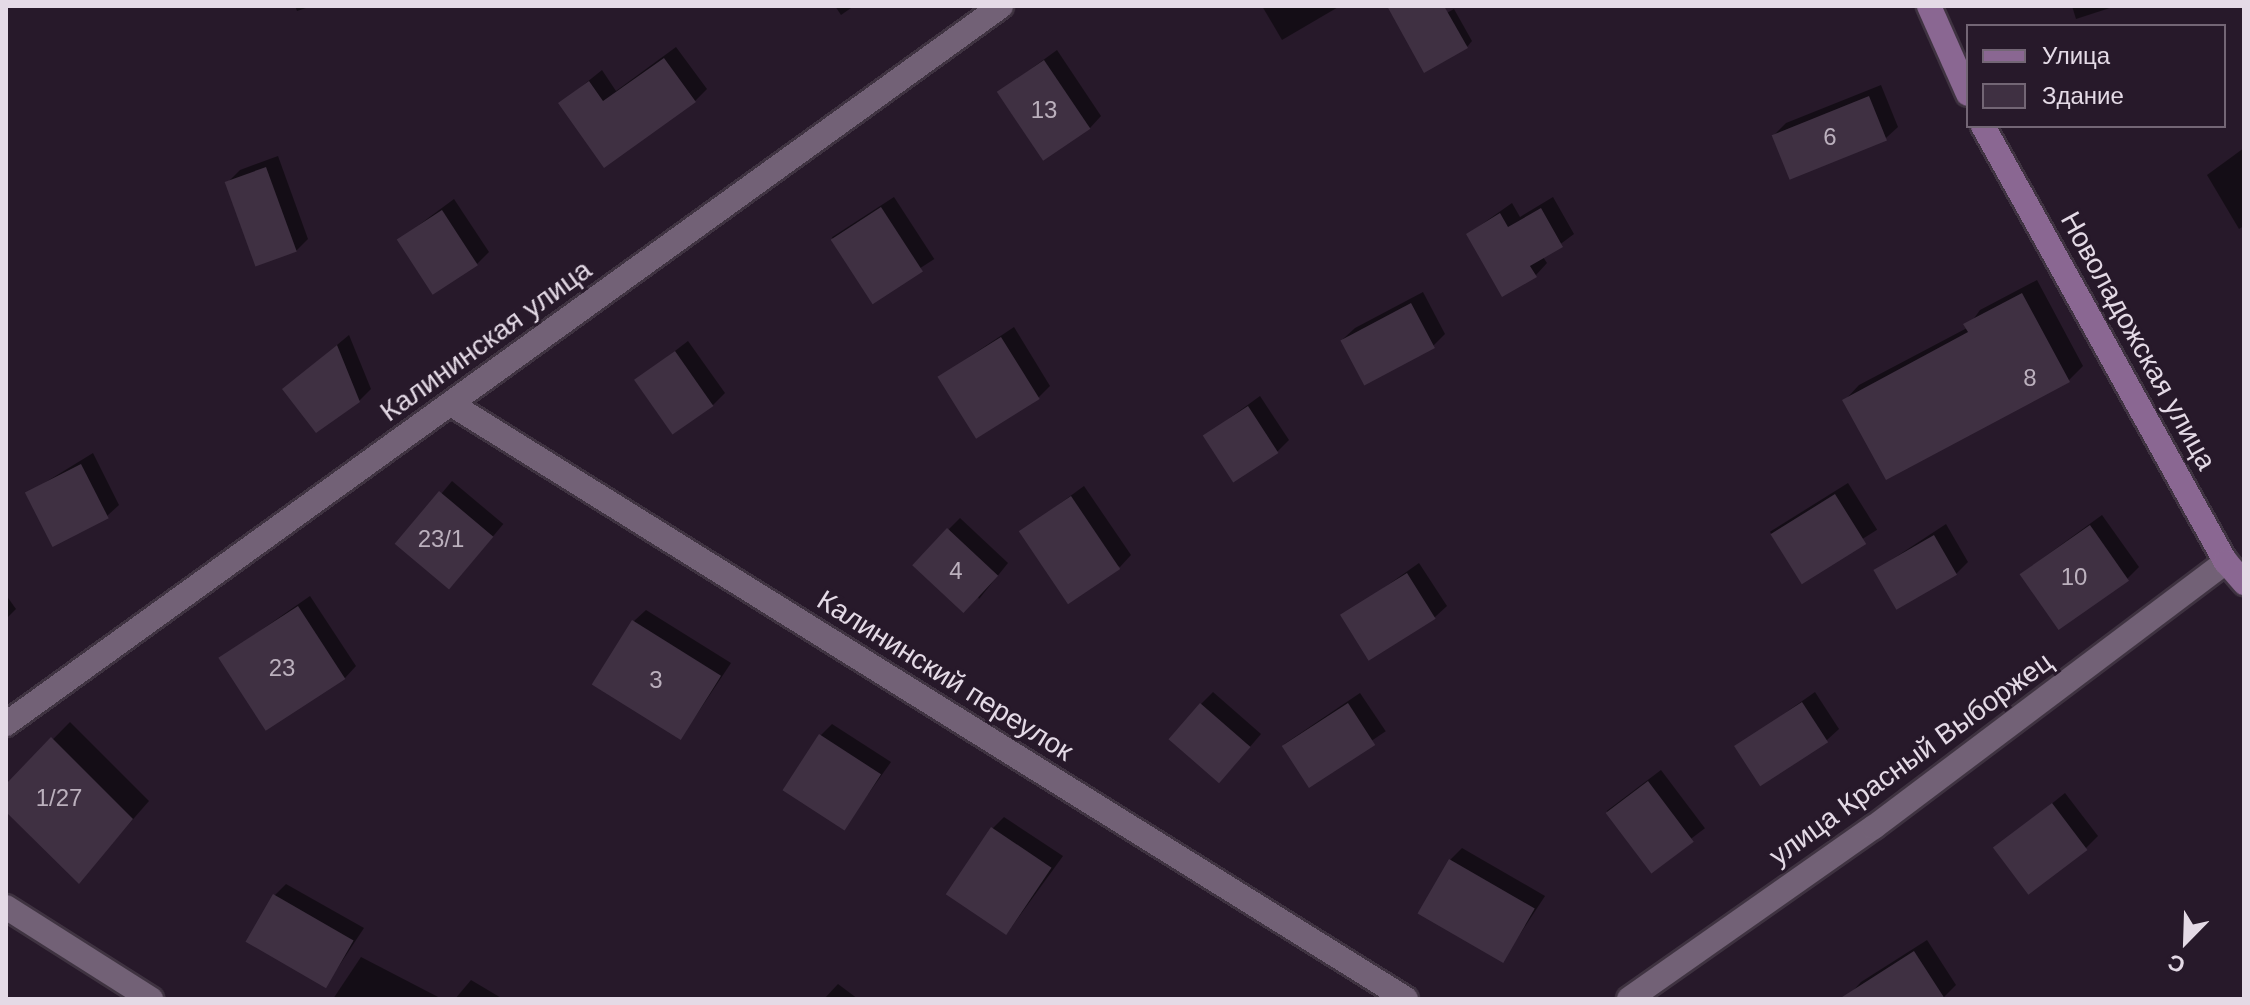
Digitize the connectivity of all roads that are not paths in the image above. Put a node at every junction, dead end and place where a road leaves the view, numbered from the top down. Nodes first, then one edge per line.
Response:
1 (1001, 6) edge
2 (1929, 6) edge
3 (1966, 89) edge
4 (1984, 128) edge
5 (451, 404) junction
6 (2226, 562) junction
7 (2244, 583) edge
8 (6, 724) edge
9 (6, 907) edge
10 (151, 999) edge
11 (1406, 999) edge
12 (1629, 999) edge

1 - 5 street, Калининская улица
2 - 3 street
4 - 6 street, Новоладожская улица
5 - 8 street, Калининская улица
5 - 11 street, Калининский переулок
6 - 7 street, Новоладожская улица
6 - 12 street, улица Красный Выборжец
9 - 10 street

